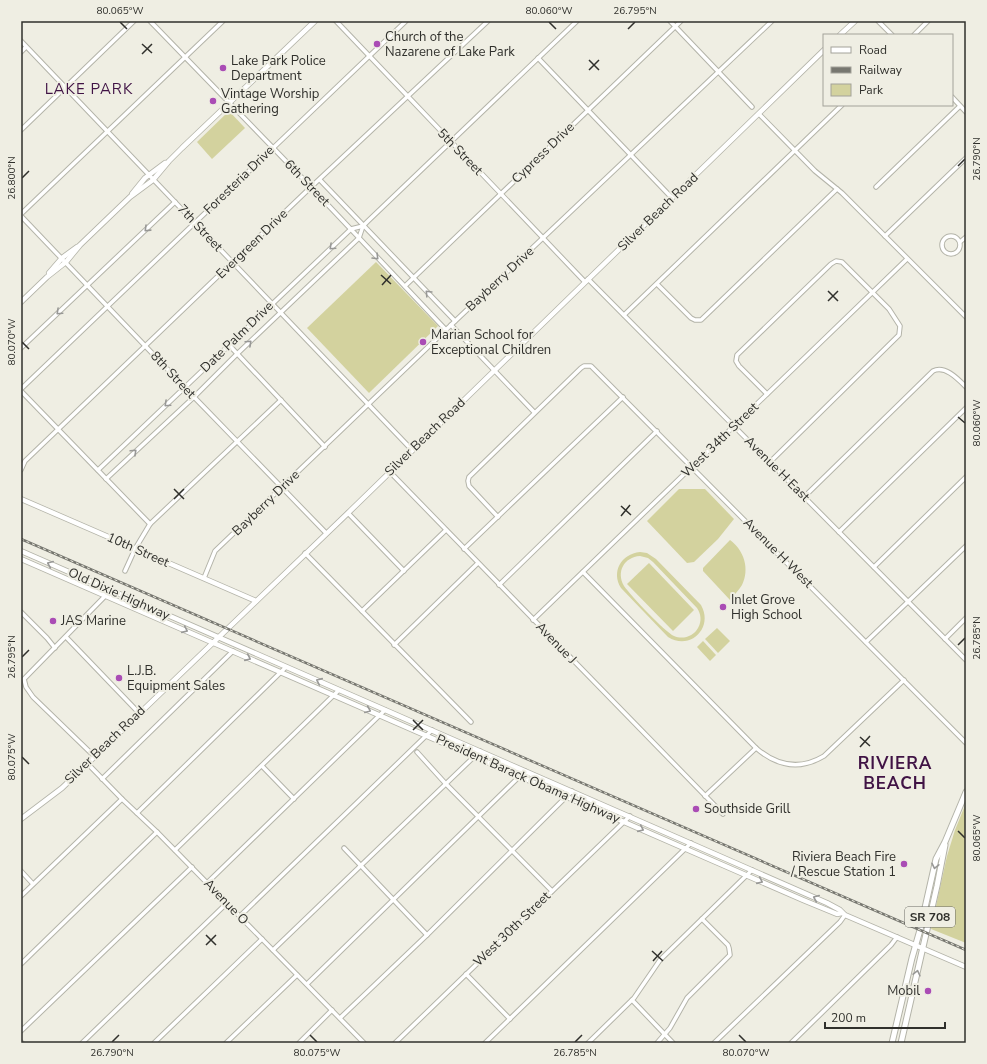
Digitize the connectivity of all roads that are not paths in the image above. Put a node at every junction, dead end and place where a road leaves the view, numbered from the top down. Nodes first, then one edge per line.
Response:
1 (134, 21) edge
2 (150, 21) edge
3 (223, 21) edge
4 (315, 21) edge
5 (336, 21) edge
6 (406, 21) edge
7 (488, 21) edge
8 (577, 21) edge
9 (670, 21) edge
10 (681, 21) edge
11 (772, 21) edge
12 (855, 21) edge
13 (878, 21) edge
14 (928, 21) edge
15 (675, 27) junction
16 (841, 34) edge
17 (891, 34) edge
18 (915, 34) edge
19 (21, 41) edge
20 (26, 47) junction
21 (823, 51) edge
22 (21, 52) edge
23 (369, 56) junction
24 (185, 57) junction
25 (538, 58) junction
26 (718, 71) junction
27 (66, 88) junction
28 (408, 97) junction
29 (953, 98) edge
30 (229, 102) junction
31 (841, 106) edge
32 (960, 106) junction
33 (752, 107) dead end
34 (588, 110) junction
35 (966, 112) edge
36 (759, 114) junction
37 (21, 130) edge
38 (107, 131) junction
39 (451, 141) junction
40 (273, 148) junction
41 (795, 150) junction
42 (630, 154) junction
43 (966, 158) edge
44 (168, 161) junction
45 (149, 175) junction
46 (154, 180) junction
47 (320, 180) junction
48 (876, 187) dead end
49 (311, 188) junction
50 (837, 189) junction
51 (501, 194) junction
52 (130, 197) junction
53 (672, 198) junction
54 (175, 202) junction
55 (21, 215) edge
56 (195, 223) junction
57 (363, 226) junction
58 (351, 229) junction
59 (885, 236) junction
60 (966, 237) edge
61 (359, 238) junction
62 (543, 238) junction
63 (960, 242) junction
64 (907, 259) junction
65 (64, 260) junction
66 (232, 263) junction
67 (413, 277) junction
68 (587, 281) junction
69 (657, 284) junction
70 (88, 286) junction
71 (405, 286) junction
72 (873, 292) junction
73 (21, 302) edge
74 (272, 304) junction
75 (107, 306) junction
76 (280, 313) junction
77 (624, 315) junction
78 (966, 318) edge
79 (455, 321) junction
80 (451, 325) junction
81 (446, 330) junction
82 (229, 345) junction
83 (146, 346) junction
84 (21, 348) edge
85 (237, 354) junction
86 (493, 370) junction
87 (966, 387) edge
88 (185, 388) junction
89 (21, 390) edge
90 (767, 394) junction
91 (194, 397) junction
92 (623, 397) junction
93 (280, 400) junction
94 (368, 405) junction
95 (966, 408) edge
96 (534, 412) junction
97 (734, 426) junction
98 (58, 429) junction
99 (657, 431) junction
100 (237, 442) junction
101 (325, 446) junction
102 (412, 450) junction
103 (770, 462) junction
104 (692, 467) junction
105 (21, 470) edge
106 (98, 470) junction
107 (390, 472) junction
108 (966, 477) edge
109 (106, 479) junction
110 (281, 488) junction
111 (804, 497) junction
112 (21, 499) edge
113 (348, 513) junction
114 (498, 517) junction
115 (150, 524) junction
116 (446, 530) junction
117 (839, 532) junction
118 (326, 533) junction
119 (966, 546) edge
120 (135, 548) junction
121 (464, 549) junction
122 (21, 551) edge
123 (305, 552) junction
124 (21, 559) edge
125 (478, 563) junction
126 (874, 567) junction
127 (125, 571) dead end
128 (404, 571) junction
129 (583, 572) junction
130 (204, 578) junction
131 (499, 585) junction
132 (111, 590) junction
133 (106, 596) junction
134 (256, 601) junction
135 (908, 602) junction
136 (362, 611) junction
137 (21, 612) edge
138 (966, 618) edge
139 (533, 620) junction
140 (66, 637) junction
141 (218, 638) junction
142 (945, 638) junction
143 (213, 642) junction
144 (866, 642) junction
145 (394, 645) junction
146 (55, 648) junction
147 (233, 651) junction
148 (966, 660) edge
149 (286, 667) junction
150 (280, 673) junction
151 (904, 680) junction
152 (339, 690) junction
153 (334, 695) junction
154 (385, 710) junction
155 (139, 712) junction
156 (380, 715) junction
157 (471, 722) dead end
158 (432, 730) junction
159 (427, 735) junction
160 (966, 743) edge
161 (756, 748) junction
162 (480, 751) junction
163 (417, 752) dead end
164 (94, 756) junction
165 (474, 756) junction
166 (87, 763) junction
167 (262, 766) junction
168 (525, 771) junction
169 (520, 776) junction
170 (102, 779) junction
171 (446, 783) junction
172 (572, 791) junction
173 (966, 792) edge
174 (566, 796) junction
175 (705, 796) junction
176 (122, 799) junction
177 (294, 799) junction
178 (136, 813) junction
179 (723, 814) dead end
180 (630, 816) junction
181 (479, 817) junction
182 (21, 819) edge
183 (624, 821) junction
184 (157, 832) junction
185 (945, 842) junction
186 (691, 843) junction
187 (344, 848) dead end
188 (686, 849) junction
189 (175, 850) junction
190 (511, 850) junction
191 (361, 865) junction
192 (192, 867) junction
193 (752, 870) junction
194 (21, 871) edge
195 (747, 875) junction
196 (207, 883) junction
197 (34, 884) junction
198 (552, 891) junction
199 (21, 896) edge
200 (393, 901) junction
201 (227, 903) junction
202 (844, 914) junction
203 (240, 916) junction
204 (702, 919) junction
205 (427, 936) junction
206 (897, 938) junction
207 (262, 939) junction
208 (916, 946) junction
209 (923, 948) junction
210 (273, 950) junction
211 (21, 964) edge
212 (966, 967) edge
213 (466, 974) junction
214 (297, 975) junction
215 (307, 984) junction
216 (632, 1000) junction
217 (332, 1010) junction
218 (340, 1018) junction
219 (510, 1019) junction
220 (21, 1031) edge
221 (664, 1034) junction
222 (82, 1043) edge
223 (154, 1043) edge
224 (226, 1043) edge
225 (299, 1043) edge
226 (364, 1043) edge
227 (395, 1043) edge
228 (485, 1043) edge
229 (588, 1043) edge
230 (656, 1043) edge
231 (673, 1043) edge
232 (714, 1043) edge
233 (791, 1043) edge
234 (892, 1043) edge
235 (901, 1043) edge

1 - 27 street
2 - 24 street, 6th Street
3 - 24 street
4 - 30 main road
5 - 23 street, 5th Street
6 - 23 street, Foresteria Drive
7 - 28 street, Evergreen Drive
8 - 25 street, Date Palm Drive
9 - 15 street
10 - 15 street, Cypress Drive
11 - 26 street, Bayberry Drive
12 - 16 main road
13 - 17 street
14 - 18 street
15 - 26 street
15 - 34 street, Cypress Drive
19 - 20 street, 7th Street
20 - 22 street
20 - 27 street, 7th Street
21 - 36 main road, Silver Beach Road
23 - 28 street, 5th Street
23 - 40 street, Foresteria Drive
24 - 30 street, 6th Street
24 - 38 street
25 - 34 street
25 - 39 street, Date Palm Drive
26 - 33 street
26 - 42 street, Bayberry Drive
27 - 37 street
27 - 38 street, 7th Street
28 - 39 street, 5th Street
28 - 47 street, Evergreen Drive
29 - 32 street
30 - 40 street, 6th Street
30 - 44 main road
31 - 41 street
32 - 35 street
32 - 48 street
34 - 42 street
34 - 51 street, Cypress Drive
36 - 41 street
36 - 53 main road, Silver Beach Road
38 - 45 street, 7th Street
38 - 55 street
39 - 51 street, 5th Street
39 - 57 street, Date Palm Drive
40 - 49 street, 6th Street
40 - 56 street, Foresteria Drive
41 - 50 street
41 - 69 street
42 - 53 street
42 - 62 street, Bayberry Drive
43 - 59 street
44 - 45 main road
44 - 46 main road
45 - 46 street, 7th Street
45 - 52 main road
46 - 52 main road
46 - 54 street, 7th Street
47 - 49 street, Evergreen Drive
47 - 57 street, 6th Street
49 - 58 street, 6th Street
49 - 66 street, Evergreen Drive
50 - 59 street
50 - 69 street
51 - 62 street, 5th Street
51 - 67 street, Cypress Drive
52 - 65 main road
53 - 68 main road, Silver Beach Road
54 - 56 street, 7th Street
54 -> 70 street
55 - 65 street, 8th Street
56 - 66 street, 7th Street
56 - 75 street, Foresteria Drive
57 - 58 street, Date Palm Drive
57 - 61 street, Date Palm Drive
57 - 67 street, 6th Street
58 - 61 street, 6th Street
58 -> 74 street, Date Palm Drive
59 - 64 street
60 - 63 street
61 -> 71 street, 6th Street
61 - 76 street, Date Palm Drive
62 - 68 street, 5th Street
62 - 79 street, Bayberry Drive
63 - 63 street
64 - 72 street, West 34th Street
64 - 78 street
65 - 70 street, 8th Street
65 - 73 main road
66 - 74 street, 7th Street
66 - 83 street, Evergreen Drive
67 - 71 street, Cypress Drive
79 -> 67 street, 6th Street
68 - 77 street, Avenue H East
68 - 86 main road, Silver Beach Road
69 - 77 street
70 - 75 street, 8th Street
70 -> 84 street
71 - 81 street, 6th Street
72 - 90 street, West 34th Street
72 - 90 street
72 - 103 street
74 - 76 street, 7th Street
74 - 82 street, Date Palm Drive
75 - 83 street, 8th Street
75 - 89 street, Foresteria Drive
85 -> 76 street, Date Palm Drive
76 - 94 street, 7th Street
77 - 97 street, Avenue H East
79 - 80 street, Bayberry Drive
80 - 81 street, Bayberry Drive
80 - 86 street
81 - 94 street, Bayberry Drive
82 - 85 street
82 - 88 street, Date Palm Drive
83 - 88 street, 8th Street
83 - 98 street, Evergreen Drive
85 - 91 street, Date Palm Drive
85 - 93 street
86 - 96 street
86 - 102 main road, Silver Beach Road
87 - 111 street
88 - 91 street, 8th Street
88 -> 106 street, Date Palm Drive
89 - 98 street
90 - 97 street, West 34th Street
91 - 100 street, 8th Street
109 -> 91 street, Date Palm Drive
92 - 96 street, Avenue H West
92 - 99 street, Avenue H West
92 - 114 street
93 - 100 street
93 - 101 street
94 - 101 street, Bayberry Drive
94 - 102 street, 7th Street
95 - 117 street
96 - 114 street
97 - 103 street, Avenue H East
97 - 104 street, West 34th Street
98 - 105 street, Evergreen Drive
98 - 106 street
99 - 104 street, Avenue H West
99 - 131 street
100 - 110 street, 8th Street
100 - 115 street
101 - 110 street, Bayberry Drive
102 - 107 main road, Silver Beach Road
103 - 111 street, Avenue H East
104 - 129 street, West 34th Street
104 - 144 street, Avenue H West
106 - 109 street
107 - 113 main road, Silver Beach Road
107 - 116 street, Avenue J
108 - 126 street
109 - 115 street
110 - 118 street, 8th Street
110 - 130 street, Bayberry Drive
111 - 117 street, Avenue H East
112 - 120 main road, 10th Street
113 - 118 main road, Silver Beach Road
113 - 128 street
114 - 121 street
115 - 120 street
116 - 121 street, Avenue J
116 - 128 street
117 - 126 street, Avenue H East
118 - 123 main road, Silver Beach Road
119 - 135 street
120 - 127 street
120 - 130 main road, 10th Street
121 - 125 street, Avenue J
132 -> 122 main road, Old Dixie Highway
123 - 134 main road, Silver Beach Road
123 - 136 street
124 - 133 main road, Old Dixie Highway
125 - 131 street, Avenue J
125 - 145 street
126 - 135 street, Avenue H East
128 - 136 street
129 - 139 street, West 34th Street
129 - 161 street
130 - 134 main road, 10th Street
131 - 139 street, Avenue J
132 - 133 street
132 - 141 main road, Old Dixie Highway
133 - 140 street
133 -> 143 main road, Old Dixie Highway
134 - 141 main road, Silver Beach Road
135 - 142 street, Avenue H East
135 - 144 street
136 - 145 street
137 - 146 street
138 - 142 street
139 - 175 street, Avenue J
140 - 146 street
140 - 155 street
141 - 143 main road, Silver Beach Road
141 - 149 main road, President Barack Obama Highway
142 - 148 street, Avenue H East
143 - 147 main road, President Barack Obama Highway
143 - 155 main road, Silver Beach Road
144 - 151 street, Avenue H West
145 - 157 street
146 - 164 street
147 -> 150 main road, President Barack Obama Highway
147 - 170 street
149 - 150 street
152 -> 149 main road, President Barack Obama Highway
150 - 153 main road, President Barack Obama Highway
150 - 178 street
151 - 160 street, Avenue H West
151 - 161 street
152 - 153 street
152 - 154 main road, President Barack Obama Highway
153 -> 156 main road, President Barack Obama Highway
153 - 167 street
154 - 156 street
154 - 158 main road, President Barack Obama Highway
155 - 164 main road, Silver Beach Road
156 - 159 main road, President Barack Obama Highway
156 - 177 street
158 - 159 street
158 - 162 main road, President Barack Obama Highway
159 - 165 main road, President Barack Obama Highway
159 - 203 street
161 - 175 street
162 - 165 street
162 - 168 main road, President Barack Obama Highway
163 - 171 street
164 - 166 main road, Silver Beach Road
165 - 169 main road, President Barack Obama Highway
165 - 171 street
166 - 170 street, Avenue O
166 - 182 main road, Silver Beach Road
167 - 177 street
167 - 189 street
168 - 169 street
168 - 172 main road, President Barack Obama Highway
169 - 174 main road, President Barack Obama Highway
169 - 181 street
170 - 176 street, Avenue O
171 - 181 street
171 - 191 street
172 - 174 street
172 - 180 main road, President Barack Obama Highway
173 - 185 main road, SR 708
174 - 183 main road, President Barack Obama Highway
174 - 190 street
175 - 179 street, Avenue J
176 - 178 street, Avenue O
176 - 197 street
177 - 196 street
178 - 184 street, Avenue O
180 - 183 street, West 30th Street
180 - 186 main road, President Barack Obama Highway
181 - 190 street
181 - 200 street
183 -> 188 main road, President Barack Obama Highway
183 - 198 street, West 30th Street
184 - 189 street, Avenue O
184 - 211 street
185 -> 208 main road, SR 708
185 - 209 main road, SR 708
186 - 188 street
186 - 193 main road, President Barack Obama Highway
187 - 191 street
188 - 195 main road, President Barack Obama Highway
188 - 219 street
189 - 192 street, Avenue O
190 - 198 street
190 - 205 street
191 - 200 street
191 - 210 street
192 - 196 street, Avenue O
192 - 220 street
193 - 195 street
202 -> 193 main road, President Barack Obama Highway
194 - 197 street
195 -> 202 main road, President Barack Obama Highway
195 - 204 street
196 - 201 street, Avenue O
197 - 199 street
198 - 213 street, West 30th Street
200 - 205 street
200 - 215 street
201 - 203 street, Avenue O
201 - 222 street
202 - 206 main road, President Barack Obama Highway
202 - 232 street
203 - 207 street, Avenue O
204 - 216 street
204 - 221 street
205 - 218 street
206 - 208 main road, President Barack Obama Highway
206 - 233 street
207 - 210 street, Avenue O
207 - 223 street
208 - 209 main road, President Barack Obama Highway
208 - 234 main road, SR 708
209 - 212 main road, President Barack Obama Highway
235 -> 209 main road, SR 708
210 - 214 street, Avenue O
213 - 219 street
213 - 227 street, West 30th Street
214 - 215 street, Avenue O
214 - 224 street
215 - 217 street, Avenue O
216 - 221 street
216 - 229 street
217 - 218 street, Avenue O
217 - 225 street
218 - 226 street, Avenue O
219 - 228 street
221 - 230 street
221 - 231 street

